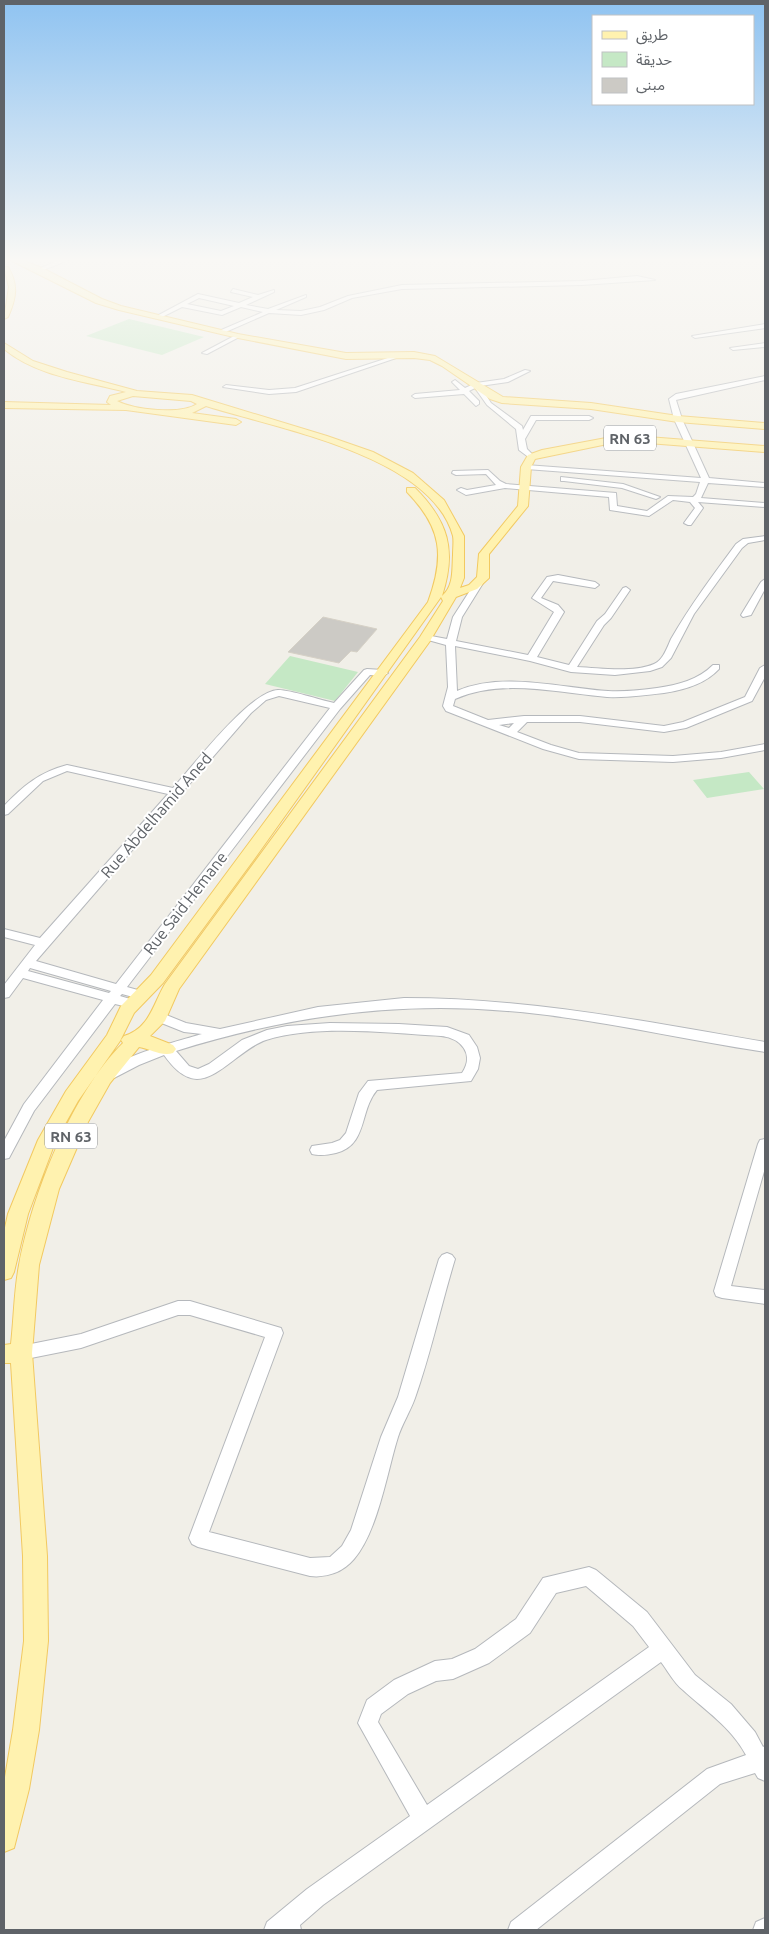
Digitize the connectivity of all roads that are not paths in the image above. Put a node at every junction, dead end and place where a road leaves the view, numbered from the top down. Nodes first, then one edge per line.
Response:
1 (9, 349) edge
2 (212, 349) edge
3 (303, 349) edge
4 (205, 353) dead end
5 (4, 356) edge
6 (396, 357) junction
7 (527, 371) dead end
8 (763, 380) edge
9 (455, 382) dead end
10 (476, 385) junction
11 (226, 387) dead end
12 (466, 390) junction
13 (137, 393) junction
14 (107, 395) junction
15 (415, 396) dead end
16 (201, 402) junction
17 (4, 404) edge
18 (43, 404) junction
19 (476, 404) dead end
20 (130, 408) junction
21 (177, 413) junction
22 (238, 415) junction
23 (200, 417) junction
24 (589, 418) dead end
25 (678, 418) junction
26 (765, 426) edge
27 (522, 438) junction
28 (689, 442) junction
29 (765, 449) edge
30 (531, 457) junction
31 (526, 467) junction
32 (456, 473) dead end
33 (564, 479) dead end
34 (705, 479) junction
35 (765, 485) edge
36 (505, 486) junction
37 (461, 490) dead end
38 (526, 490) junction
39 (613, 494) junction
40 (656, 497) junction
41 (671, 498) junction
42 (693, 501) junction
43 (765, 506) edge
44 (688, 523) dead end
45 (764, 540) edge
46 (481, 580) junction
47 (765, 582) edge
48 (594, 585) dead end
49 (626, 590) dead end
50 (447, 592) junction
51 (746, 615) dead end
52 (426, 638) junction
53 (453, 643) junction
54 (532, 658) junction
55 (716, 667) dead end
56 (765, 668) edge
57 (571, 669) junction
58 (383, 673) junction
59 (451, 697) junction
60 (336, 707) junction
61 (524, 719) junction
62 (484, 723) junction
63 (510, 732) junction
64 (765, 747) edge
65 (176, 792) junction
66 (4, 812) edge
67 (4, 933) edge
68 (43, 943) junction
69 (24, 968) junction
70 (5, 992) edge
71 (115, 994) junction
72 (140, 996) junction
73 (166, 999) junction
74 (159, 1017) junction
75 (117, 1030) junction
76 (228, 1031) junction
77 (136, 1040) junction
78 (765, 1046) edge
79 (168, 1049) junction
80 (104, 1078) junction
81 (765, 1144) edge
82 (317, 1150) dead end
83 (4, 1154) edge
84 (448, 1259) dead end
85 (4, 1272) edge
86 (765, 1297) edge
87 (12, 1353) edge
88 (663, 1649) junction
89 (764, 1763) edge
90 (424, 1820) junction
91 (4, 1838) edge
92 (284, 1927) edge
93 (519, 1930) edge

1 - 13 main road
2 - 4 street
3 - 6 main road
5 - 14 main road
6 - 10 main road
6 - 11 street
7 - 10 street
8 - 25 street
9 - 12 street
10 - 12 street
10 - 25 main road
10 - 27 street
12 - 15 street
12 - 19 street
13 - 14 main road
13 - 16 main road
14 - 18 main road
14 - 20 main road
16 - 21 main road
16 - 22 main road
17 - 18 main road
18 - 20 main road
20 - 21 main road
21 - 23 main road
22 - 23 main road
22 - 50 main road
23 - 50 main road
24 - 27 street
25 - 26 main road
25 - 28 street
27 - 30 street
28 - 29 main road, RN 63
28 - 30 main road, RN 63
28 - 34 street
30 - 31 main road
31 - 34 street
31 - 38 main road
32 - 36 street
33 - 40 street
34 - 35 street
34 - 42 street
36 - 37 street
36 - 38 street
38 - 39 street
38 - 46 main road
39 - 40 street
39 - 41 street
40 - 41 street
41 - 42 street
42 - 43 street
42 - 44 street
45 - 57 street
46 - 50 main road
46 - 50 main road
46 - 53 street
47 - 51 street
48 - 54 street
49 - 57 street
50 - 52 main road, RN 63
50 - 58 main road
52 - 53 street
52 - 73 main road, RN 63
53 - 54 street
53 - 59 street
54 - 57 street
55 - 59 street
56 - 61 street
58 - 60 street, Rue Said Hemane
58 - 72 main road
59 - 62 street
60 - 65 street, Rue Abdelhamid Aned
60 - 71 street, Rue Said Hemane
61 - 62 street
61 - 63 street
62 - 63 street
63 - 64 street
65 - 66 street
65 - 68 street, Rue Abdelhamid Aned
67 - 68 street
68 - 69 street, Rue Abdelhamid Aned
69 - 70 street, Rue Abdelhamid Aned
69 - 71 street
71 - 72 street
71 - 83 street, Rue Said Hemane
72 - 73 main road
72 - 75 main road
73 - 74 main road, RN 63
74 - 76 street
74 - 77 main road, RN 63
75 - 77 main road
75 - 85 main road
76 - 78 street
76 - 79 street
77 - 79 main road
77 - 80 main road, RN 63
79 - 80 street
79 - 82 street
80 - 87 main road, RN 63
81 - 86 street
84 - 87 street
87 - 91 main road, RN 63
88 - 89 street
88 - 90 street
88 - 90 street
89 - 93 street
90 - 92 street

